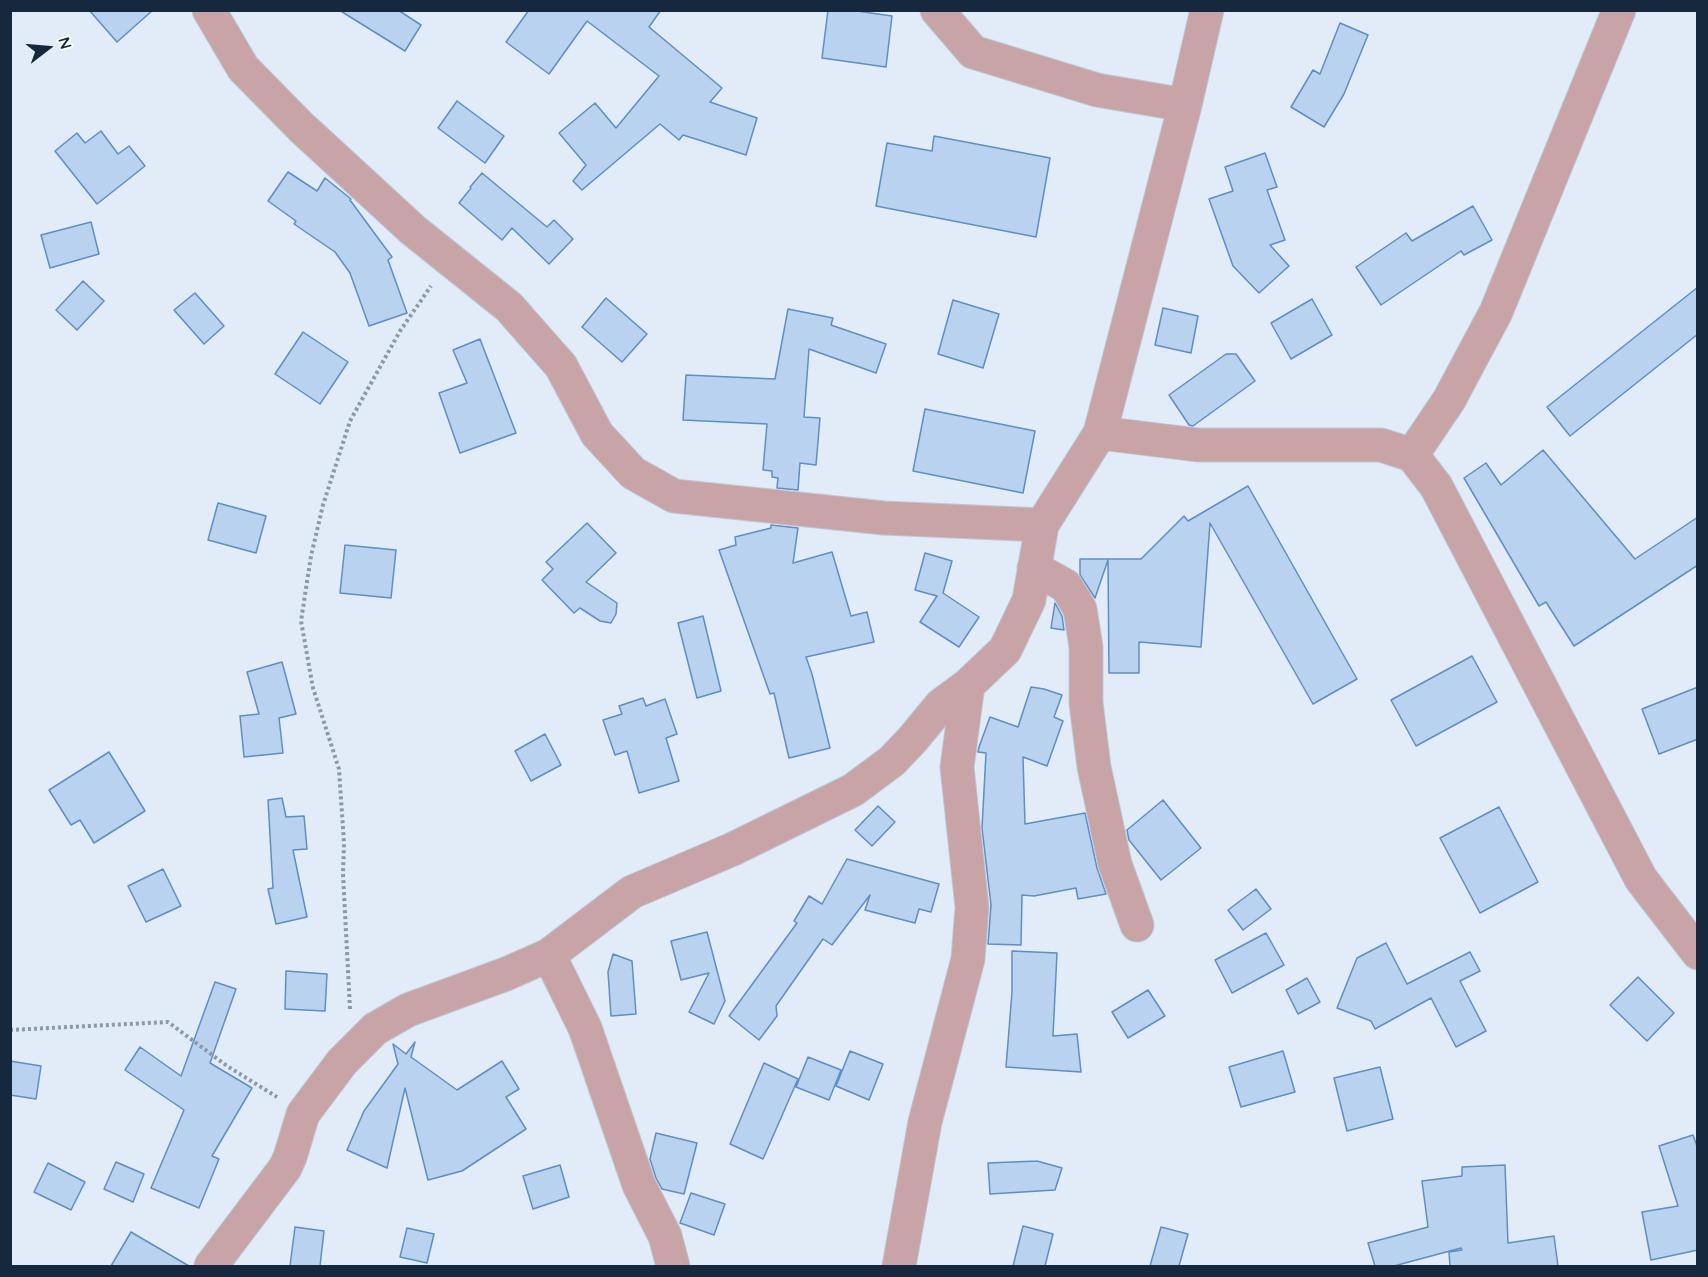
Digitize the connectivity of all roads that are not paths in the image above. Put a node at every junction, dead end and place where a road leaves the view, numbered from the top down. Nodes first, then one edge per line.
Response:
1 (209, 10) edge
2 (937, 10) edge
3 (1206, 10) edge
4 (1619, 10) edge
5 (1185, 105) junction
6 (1100, 433) junction
7 (1412, 455) junction
8 (1042, 525) junction
9 (1034, 568) junction
10 (968, 685) junction
11 (1137, 925) dead end
12 (1698, 953) edge
13 (549, 955) junction
14 (211, 1266) edge
15 (673, 1266) edge
16 (899, 1266) edge

1 - 8 street
2 - 5 street
3 - 5 street
4 - 7 street
5 - 6 street
6 - 7 street
6 - 8 street
7 - 12 street
8 - 9 street
9 - 10 street
9 - 11 street
10 - 13 street
10 - 16 street
13 - 14 street
13 - 15 street

